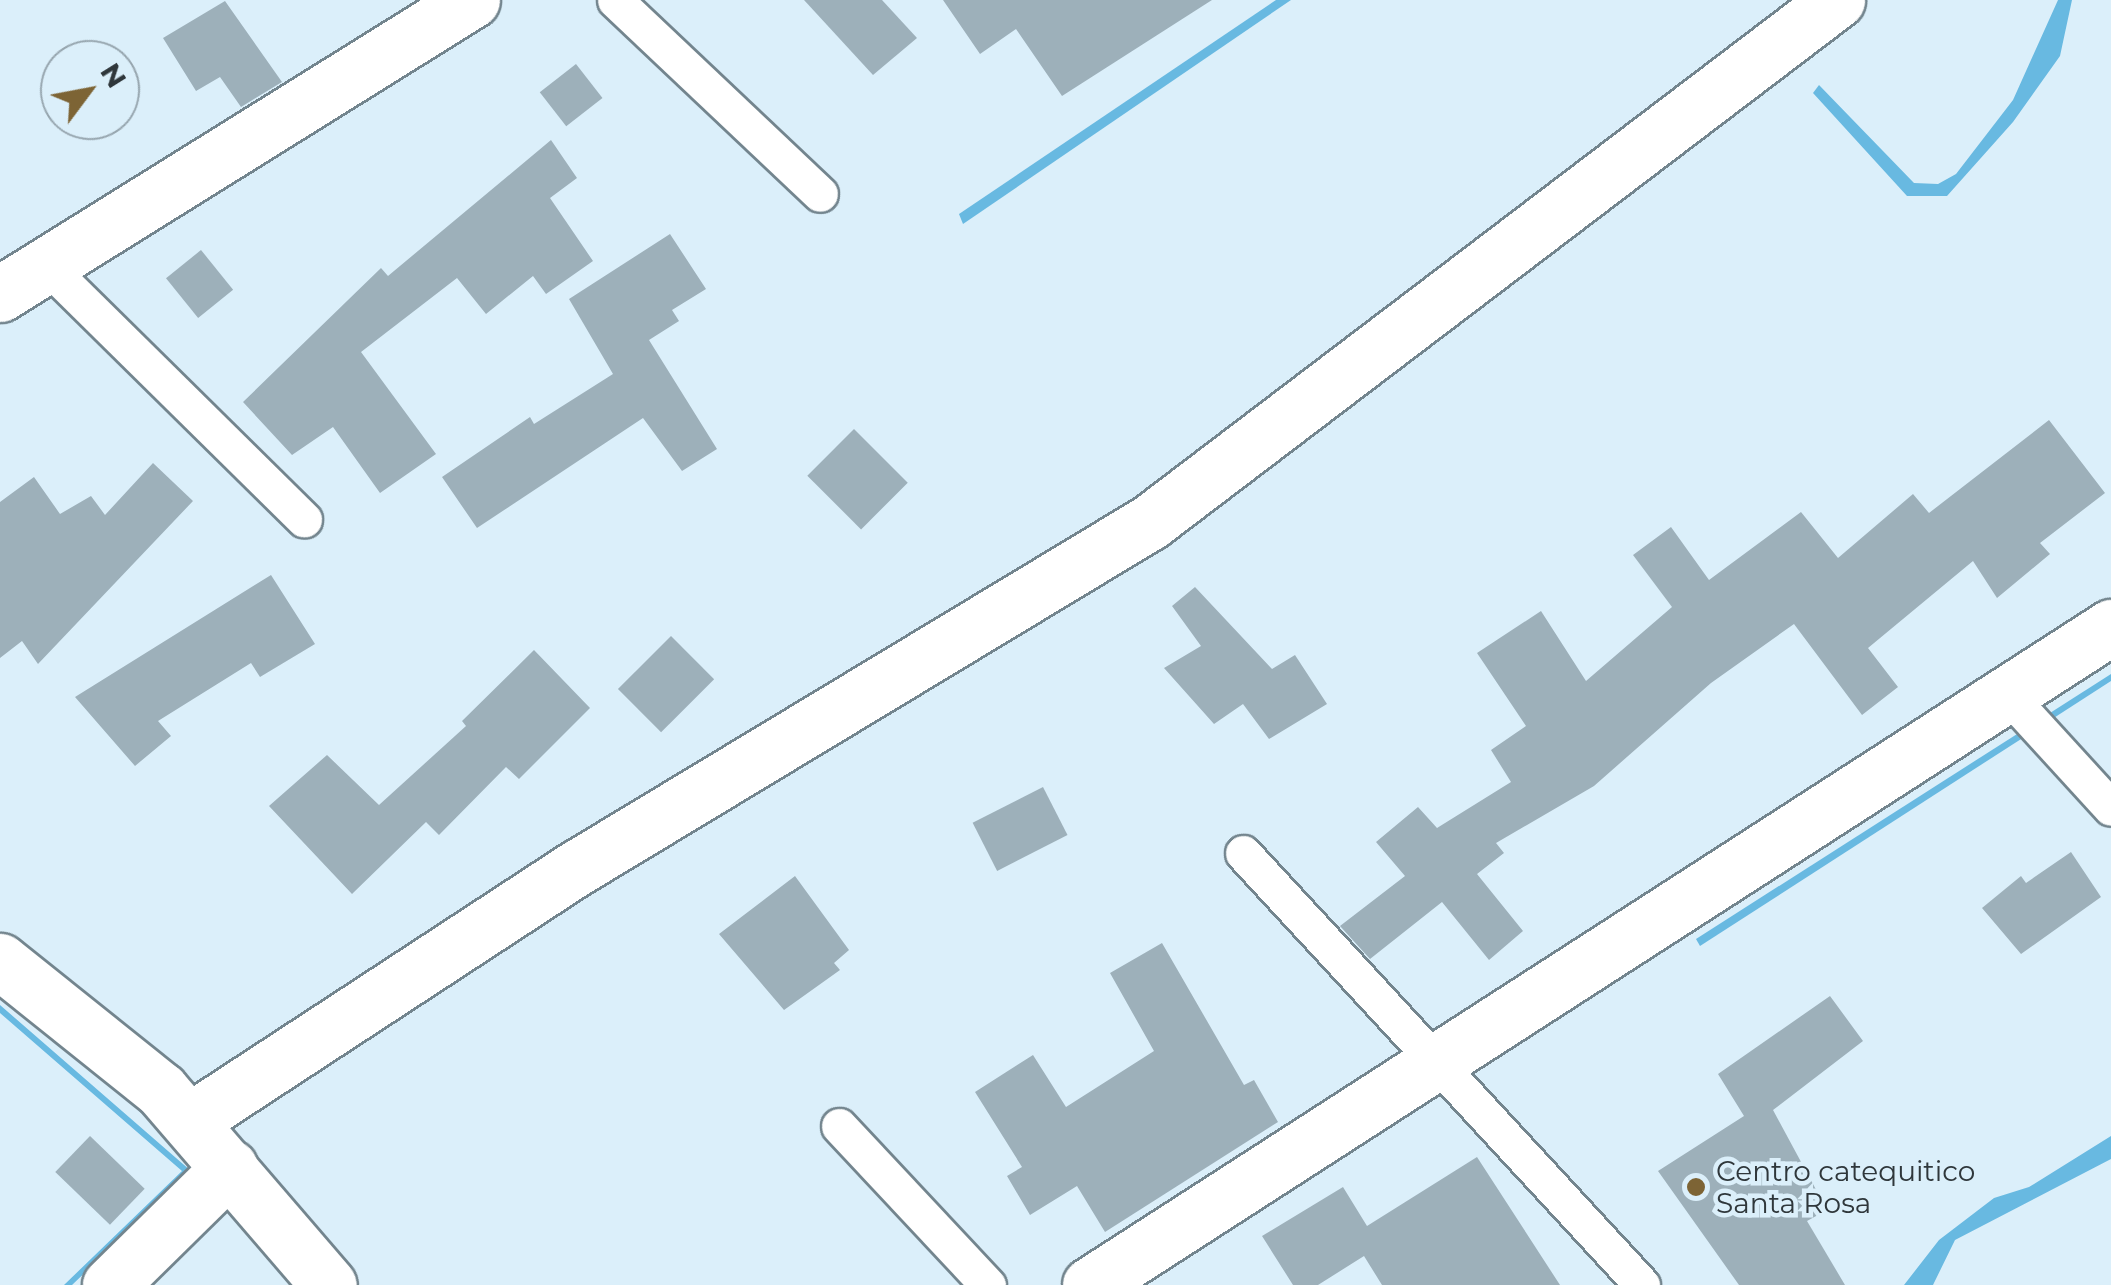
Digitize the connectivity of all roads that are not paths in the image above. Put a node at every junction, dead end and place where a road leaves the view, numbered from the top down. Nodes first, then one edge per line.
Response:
1 (472, 0) edge
2 (615, 0) edge
3 (1837, 0) edge
4 (820, 194) dead end
5 (47, 266) junction
6 (0, 294) edge
7 (304, 519) dead end
8 (2111, 626) edge
9 (2007, 694) junction
10 (2111, 808) edge
11 (1243, 853) dead end
12 (0, 961) edge
13 (1437, 1062) junction
14 (191, 1120) junction
15 (839, 1126) dead end
16 (230, 1167) junction
17 (110, 1285) edge
18 (329, 1285) edge
19 (988, 1285) edge
20 (1090, 1285) edge
21 (1642, 1285) edge

1 - 5 street
2 - 4 lane
3 - 14 street
5 - 6 street
5 - 7 lane
8 - 9 street
9 - 10 lane
9 - 13 street
11 - 13 lane
12 - 14 street
13 - 20 street
13 - 21 lane
14 - 16 street
15 - 19 lane
16 - 17 street
16 - 18 street

